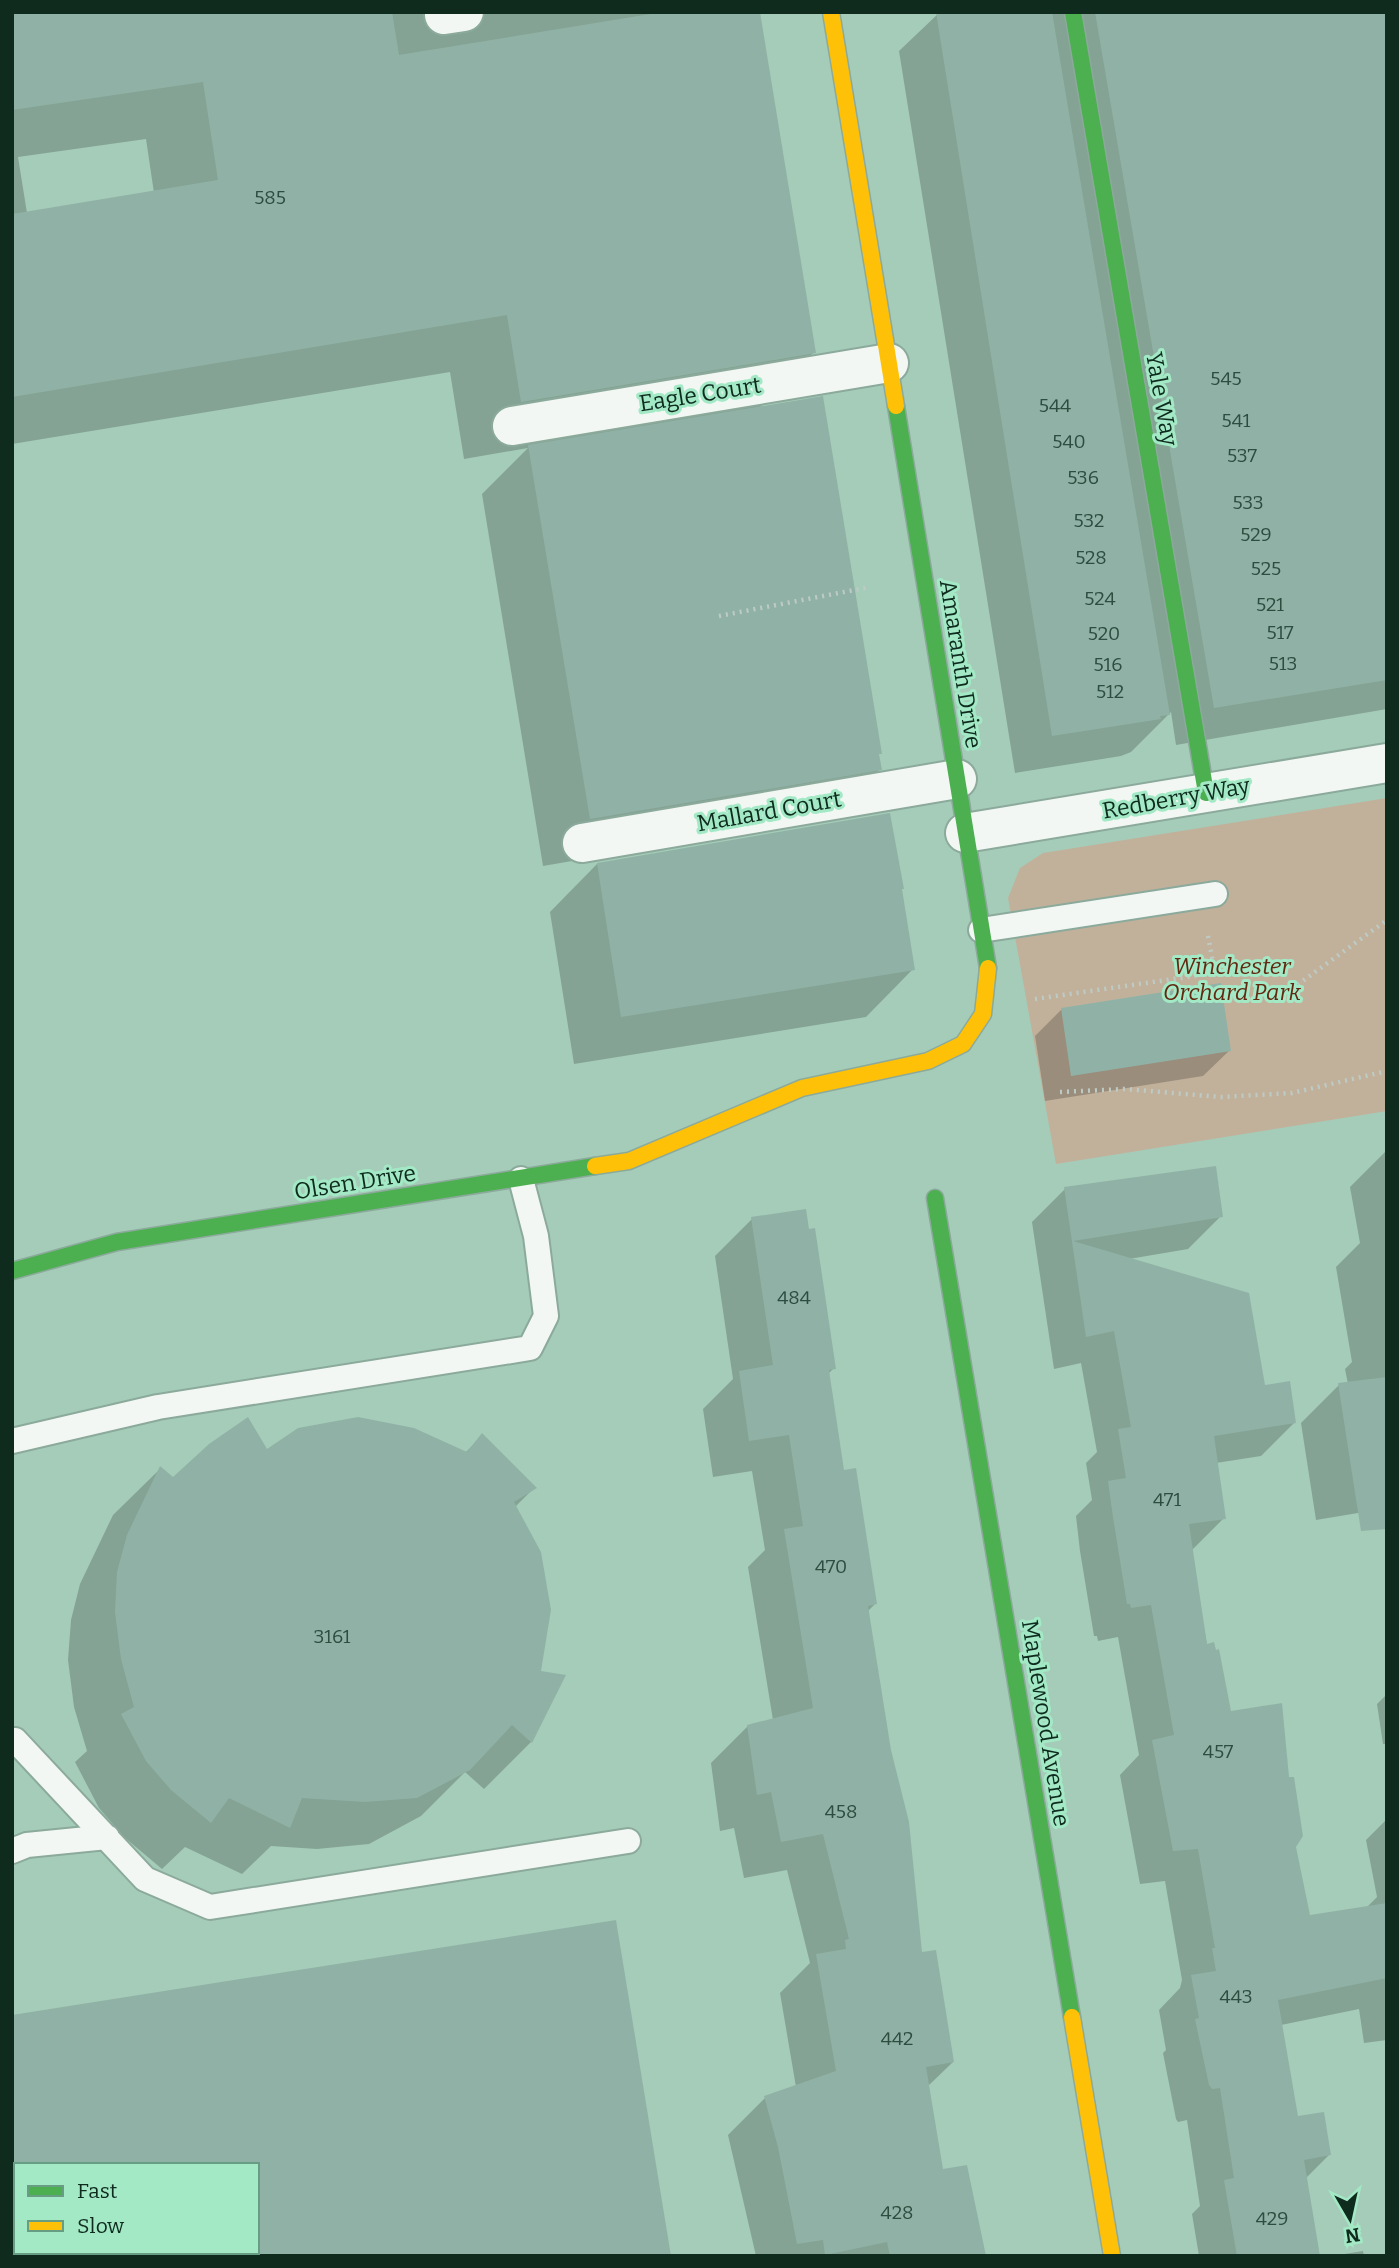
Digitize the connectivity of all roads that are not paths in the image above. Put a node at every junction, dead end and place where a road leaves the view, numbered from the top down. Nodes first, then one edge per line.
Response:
1 (831, 12) edge
2 (1073, 12) edge
3 (889, 363) junction
4 (512, 426) dead end
5 (1387, 762) edge
6 (957, 779) junction
7 (1206, 793) junction
8 (965, 833) junction
9 (582, 843) dead end
10 (1215, 894) dead end
11 (981, 930) junction
12 (701, 1129) joint
13 (521, 1179) junction
14 (935, 1198) dead end
15 (12, 1271) edge
16 (12, 1441) edge
17 (13, 1735) edge
18 (107, 1838) junction
19 (628, 1841) dead end
20 (12, 1851) edge
21 (1112, 2256) edge

1 - 3 street, Amaranth Drive
2 - 7 street, Yale Way
3 - 4 street, Eagle Court
3 - 6 street, Amaranth Drive
5 - 7 street, Redberry Way
6 - 8 street, Amaranth Drive
6 - 9 street, Mallard Court
7 - 8 street, Redberry Way
8 - 11 street, Amaranth Drive
10 - 11 lane
11 - 12 street, Amaranth Drive
12 - 13 street, Olsen Drive
13 - 15 street, Olsen Drive
13 - 16 lane
14 - 21 street, Maplewood Avenue
17 - 18 lane
18 - 19 lane
18 - 20 lane

